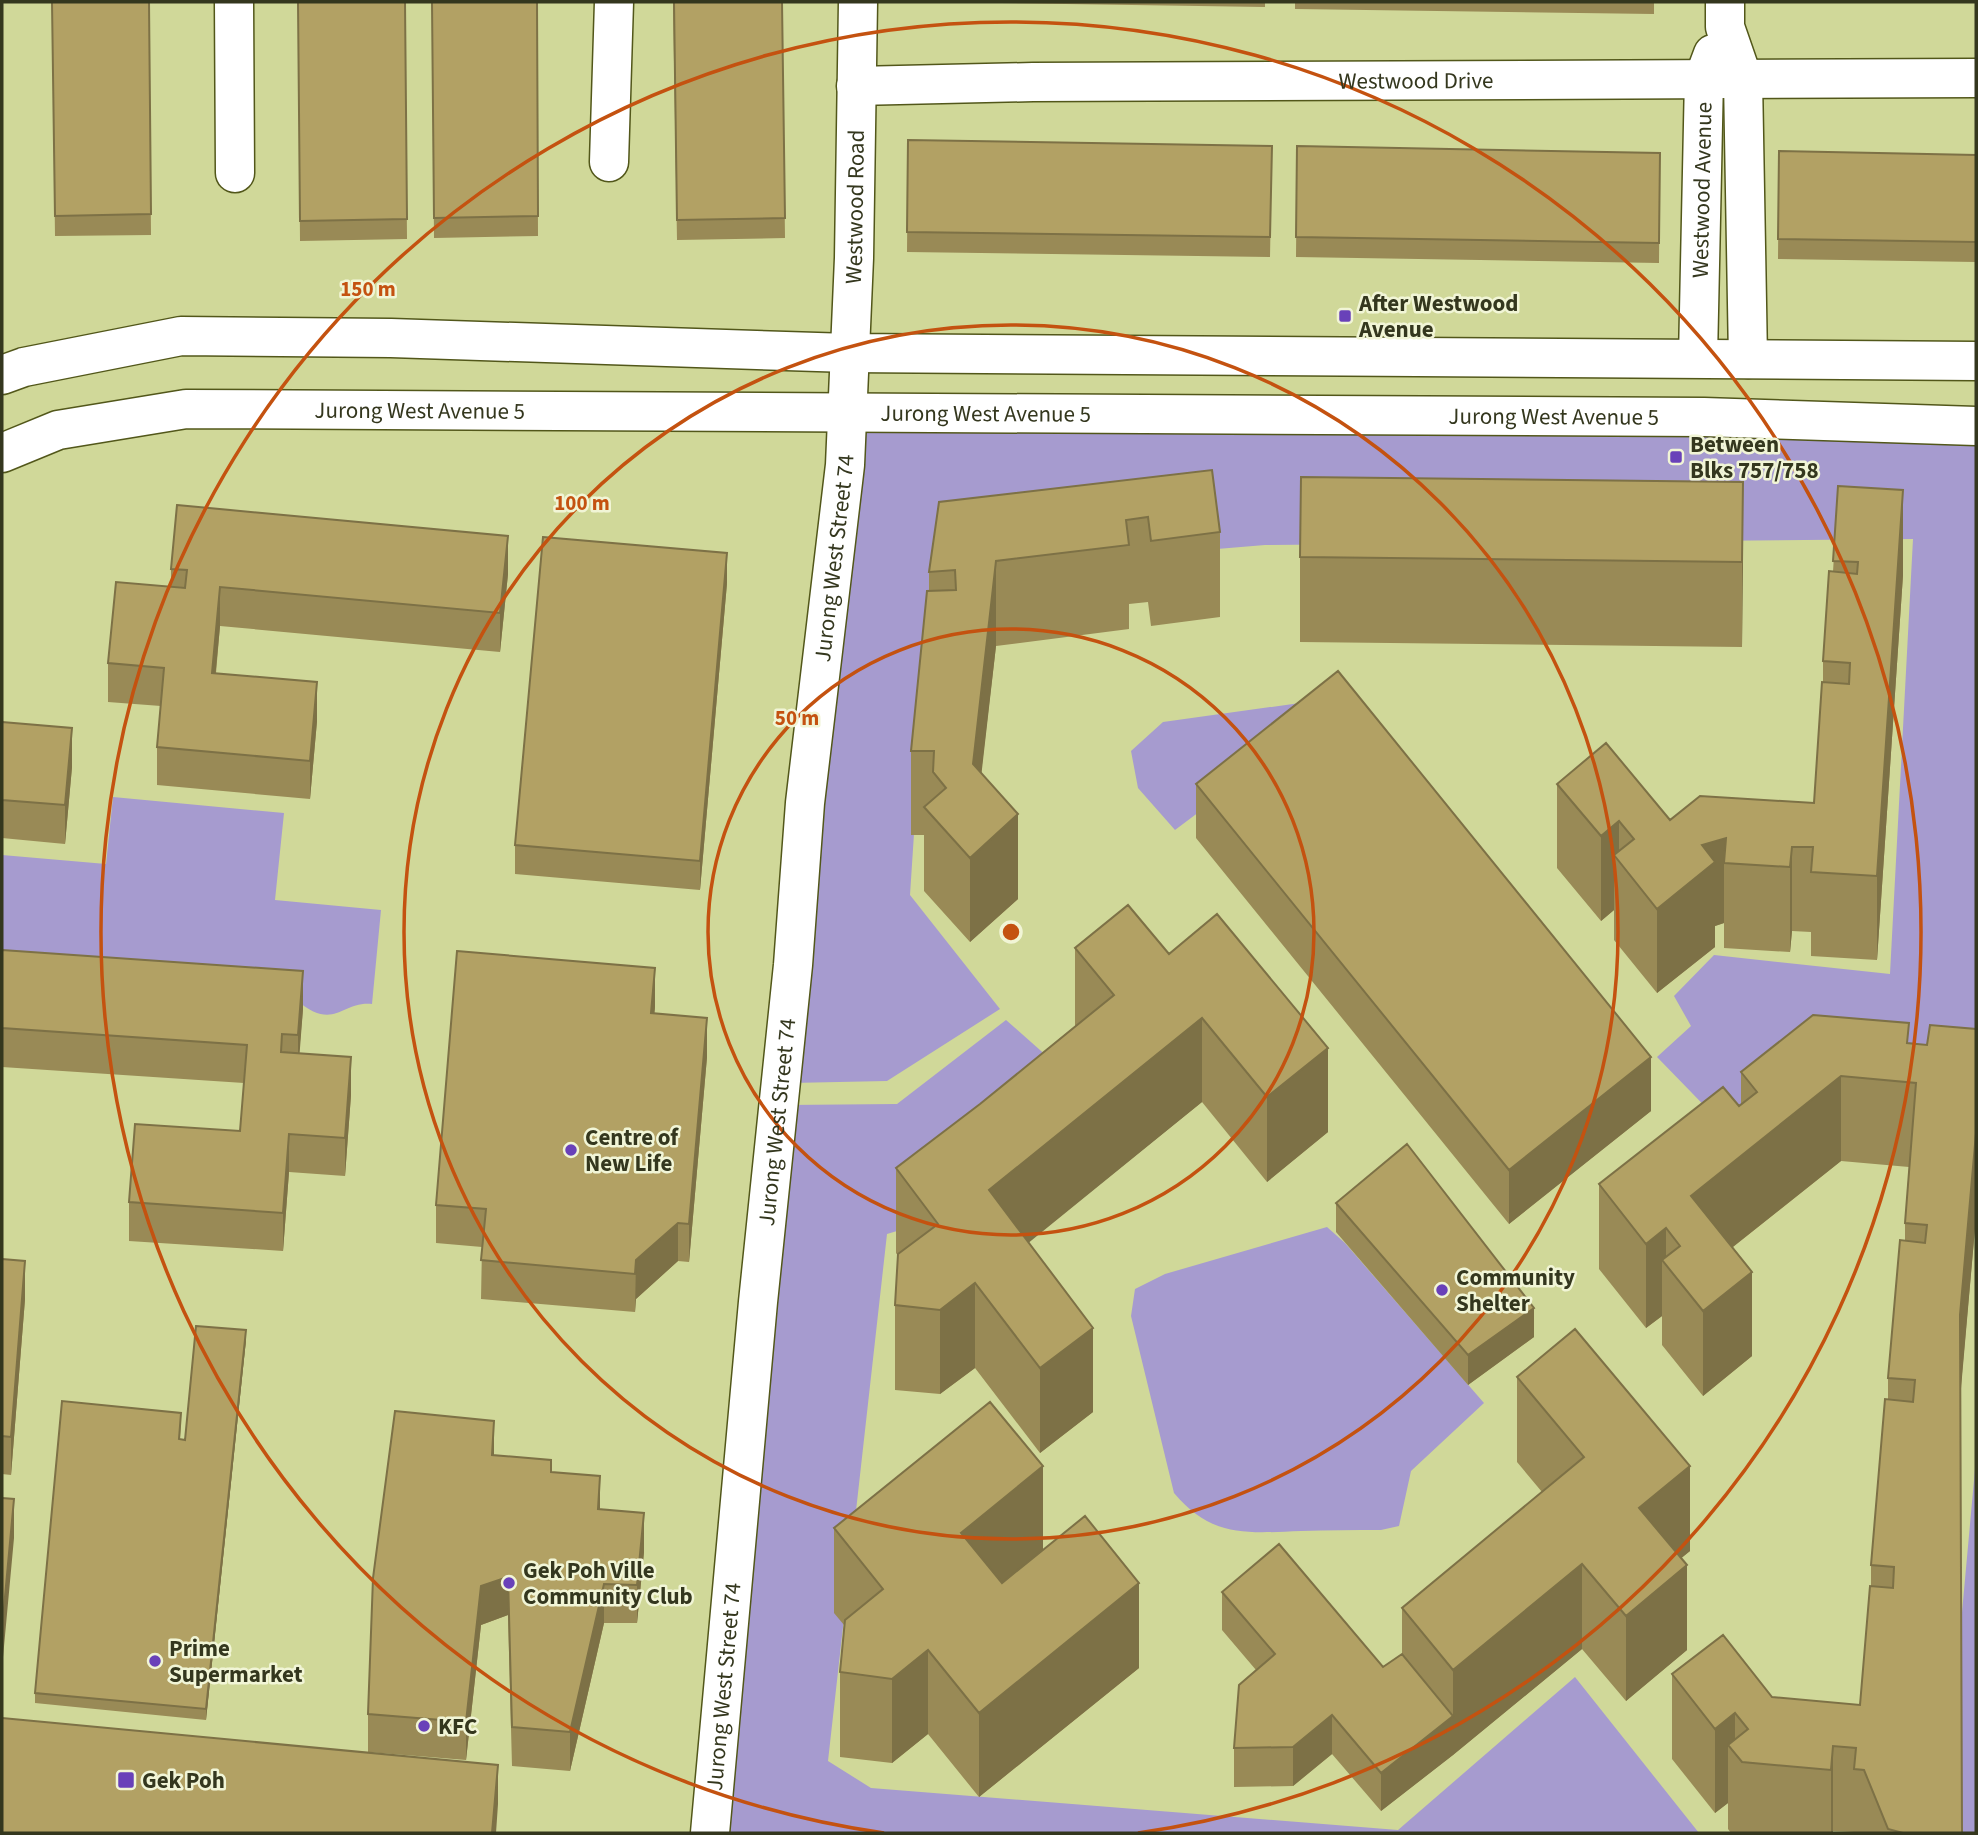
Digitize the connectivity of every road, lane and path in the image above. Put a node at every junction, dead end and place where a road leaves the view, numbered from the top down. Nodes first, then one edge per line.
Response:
1 (234, 2) edge
2 (614, 2) edge
3 (858, 2) edge
4 (1725, 14) edge
5 (1704, 78) junction
6 (1976, 78) edge
7 (1743, 79) junction
8 (856, 86) junction
9 (608, 162) dead end
10 (235, 173) dead end
11 (849, 353) junction
12 (1698, 358) junction
13 (1748, 359) junction
14 (1976, 361) edge
15 (2, 375) edge
16 (849, 411) junction
17 (1976, 426) edge
18 (2, 453) edge
19 (710, 1833) edge

1 - 10 street
2 - 9 street
3 - 8 street, Westwood Road
4 - 5 street, Westwood Avenue
4 - 7 street, Westwood Avenue
5 - 7 street, Westwood Drive
5 - 8 street, Westwood Drive
5 - 12 street, Westwood Avenue
6 - 7 street, Westwood Drive
7 - 13 street, Westwood Avenue
8 - 11 street, Westwood Road
11 - 12 street
11 - 15 street
11 - 16 street, Westwood Road
12 - 13 street
13 - 14 street
16 - 17 street, Jurong West Avenue 5
16 - 18 street, Jurong West Avenue 5
16 - 19 street, Jurong West Street 74

